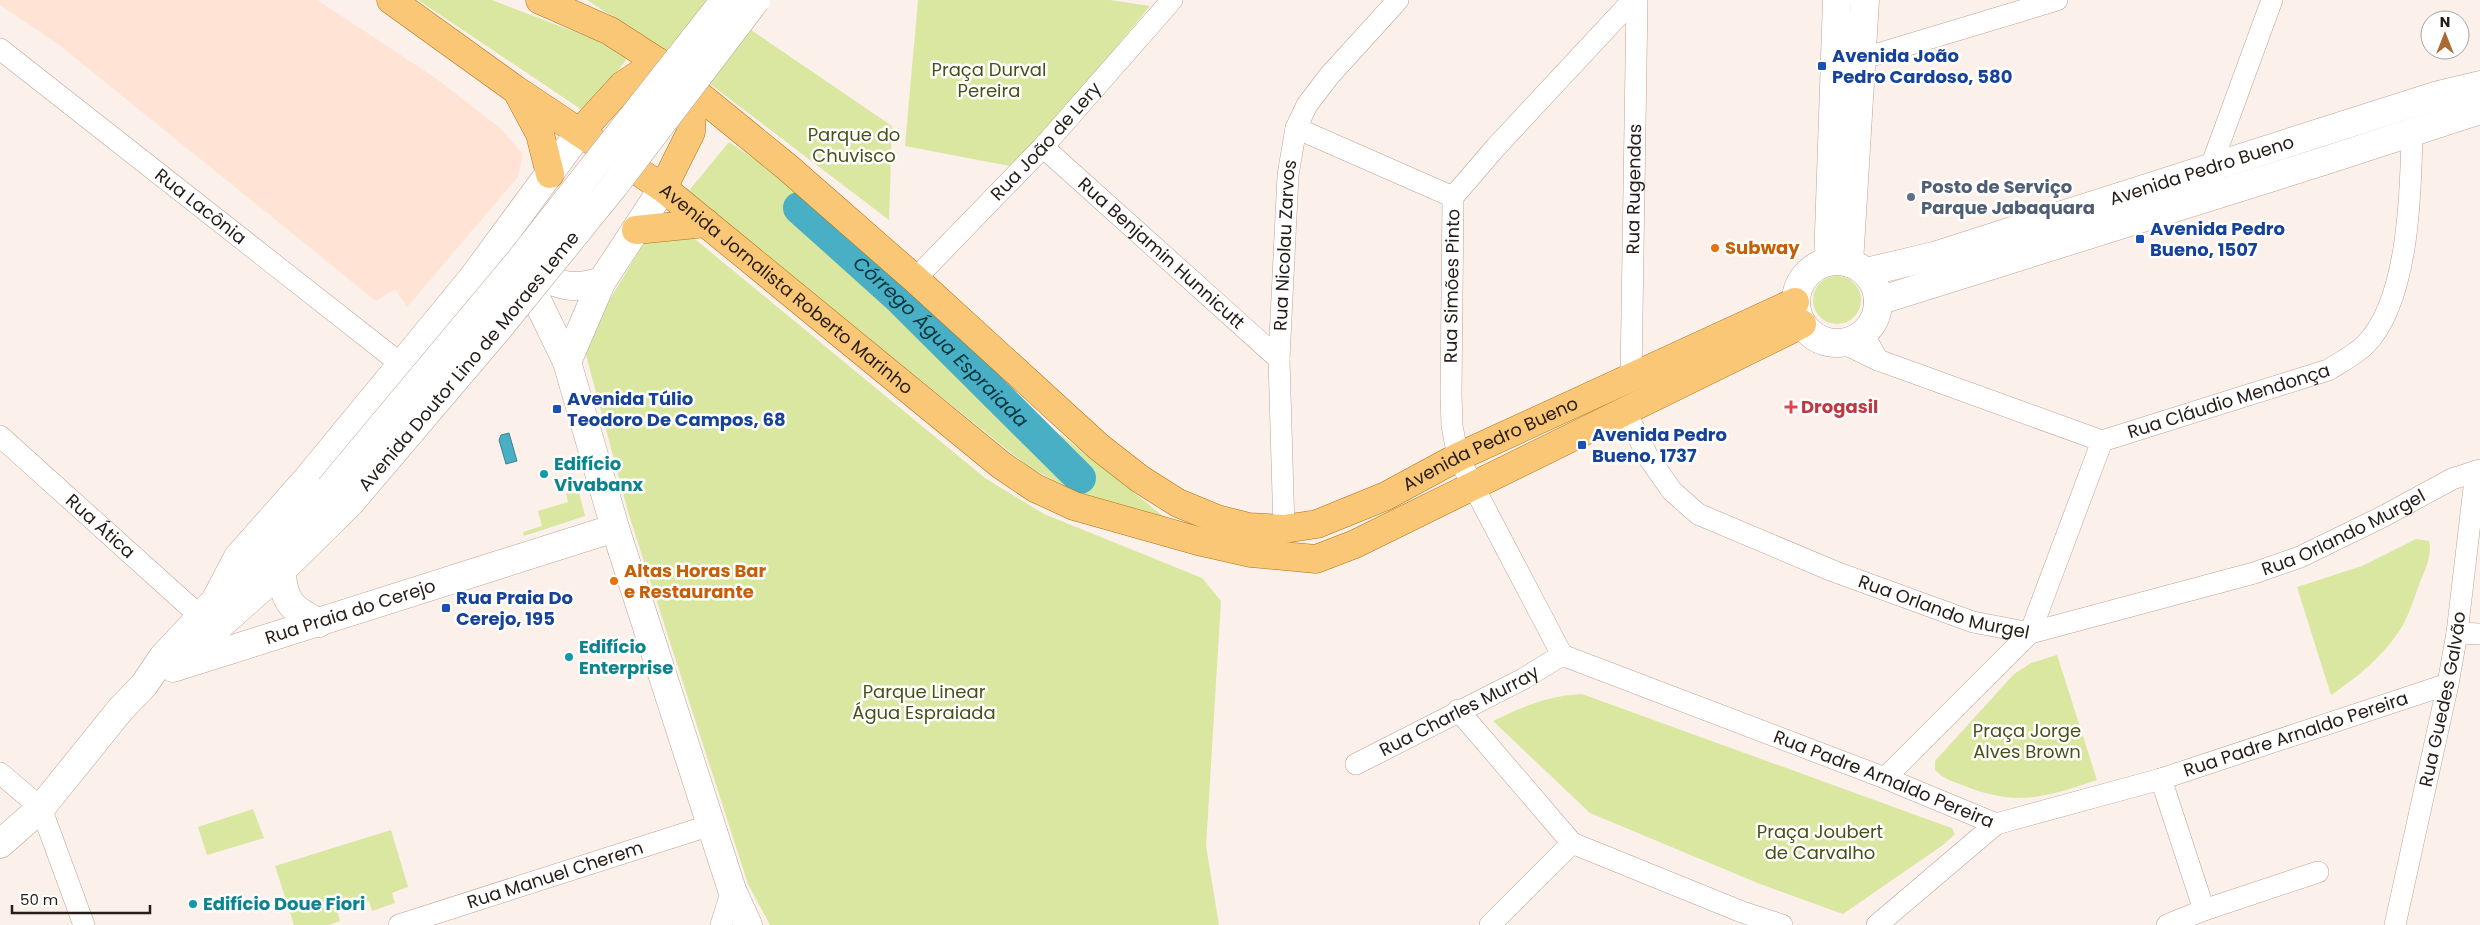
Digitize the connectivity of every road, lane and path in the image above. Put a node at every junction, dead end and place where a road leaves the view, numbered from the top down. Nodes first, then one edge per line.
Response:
1 (390, 0) edge
2 (540, 0) edge
3 (725, 0) edge
4 (756, 0) edge
5 (1172, 0) edge
6 (1398, 0) edge
7 (1633, 0) edge
8 (1637, 0) edge
9 (1837, 0) edge
10 (1865, 0) edge
11 (2057, 0) edge
12 (2272, 0) edge
13 (0, 49) edge
14 (1861, 59) junction
15 (658, 62) junction
16 (686, 84) junction
17 (2480, 85) edge
18 (516, 90) junction
19 (2480, 110) edge
20 (1296, 128) junction
21 (580, 132) junction
22 (2412, 132) junction
23 (1043, 147) junction
24 (2210, 169) junction
25 (550, 174) junction
26 (662, 188) junction
27 (1453, 197) junction
28 (706, 224) junction
29 (636, 230) junction
30 (506, 234) junction
31 (1848, 266) junction
32 (525, 271) junction
33 (915, 279) junction
34 (602, 281) junction
35 (1878, 301) junction
36 (1798, 313) junction
37 (1853, 338) junction
38 (1279, 359) junction
39 (567, 362) junction
40 (401, 364) junction
41 (1631, 378) junction
42 (1626, 412) junction
43 (0, 436) edge
44 (2102, 441) junction
45 (1458, 457) junction
46 (2478, 470) edge
47 (1473, 486) junction
48 (340, 496) junction
49 (615, 528) junction
50 (1284, 529) junction
51 (1198, 541) joint
52 (281, 571) junction
53 (208, 609) junction
54 (319, 623) junction
55 (2030, 633) junction
56 (2457, 633) junction
57 (2480, 634) edge
58 (1562, 655) junction
59 (173, 668) junction
60 (144, 684) junction
61 (2448, 684) junction
62 (1458, 710) junction
63 (1356, 764) dead end
64 (0, 773) edge
65 (1884, 778) junction
66 (2161, 779) junction
67 (41, 808) junction
68 (1996, 824) junction
69 (711, 825) junction
70 (1572, 843) junction
71 (0, 844) edge
72 (2318, 872) dead end
73 (732, 890) junction
74 (2204, 910) junction
75 (1735, 919) edge
76 (411, 923) edge
77 (84, 925) edge
78 (721, 925) edge
79 (748, 925) edge
80 (1490, 925) edge
81 (1782, 925) edge
82 (1877, 925) edge
83 (2167, 925) edge
84 (2395, 925) edge

1 - 18 main road, Avenida Jornalista Roberto Marinho
2 - 15 main road
3 - 48 street, Avenida Doutor Lino de Moraes Leme, bridge
4 - 48 street, Avenida Doutor Lino de Moraes Leme, bridge
5 - 23 street, Rua João de Lery
6 - 20 street, Rua Nicolau Zarvos
7 - 27 street, Rua Simões Pinto
8 - 41 street, Rua Rugendas
9 - 31 street
10 - 14 street
11 - 14 street
12 - 24 street
13 - 40 street, Rua Lacônia
14 - 31 street
15 - 16 main road
15 - 21 main road
16 - 26 main road
16 - 33 main road
17 - 24 street, Avenida Pedro Bueno
18 - 21 main road, Avenida Jornalista Roberto Marinho
18 - 25 main road
19 - 22 street, Avenida Pedro Bueno
20 - 27 street
20 - 38 street, Rua Nicolau Zarvos
21 - 25 street, Avenida Doutor Lino de Moraes Leme
21 - 26 main road, Avenida Jornalista Roberto Marinho
22 - 35 street, Avenida Pedro Bueno
22 - 44 street, Rua Cláudio Mendonça
23 - 33 street, Rua João de Lery
23 - 38 street, Rua Benjamin Hunnicutt
24 - 31 street, Avenida Pedro Bueno
25 - 30 street, Avenida Doutor Lino de Moraes Leme
26 - 28 main road, Avenida Jornalista Roberto Marinho
26 - 29 street
27 - 45 street, Rua Simões Pinto
28 - 29 main road
28 - 51 main road, Avenida Jornalista Roberto Marinho
29 - 34 street
30 - 32 street
30 - 40 street, Avenida Doutor Lino de Moraes Leme
31 - 35 street
31 - 36 street
32 - 34 street
32 - 39 street
33 - 50 main road, Avenida Pedro Bueno
34 - 39 street
35 - 37 street
36 - 37 street
36 - 41 main road, Avenida Pedro Bueno
36 - 42 main road, Avenida Pedro Bueno
37 - 44 street
38 - 50 street, Rua Nicolau Zarvos
39 - 49 street
40 - 53 street, Avenida Doutor Lino de Moraes Leme
41 - 45 main road, Avenida Pedro Bueno
42 - 47 main road, Avenida Pedro Bueno
42 - 55 street, Rua Orlando Murgel
43 - 53 street, Rua Ática
44 - 55 street
45 - 47 street, Rua Simões Pinto
45 - 50 main road, Avenida Pedro Bueno
46 - 55 street, Rua Orlando Murgel
46 - 56 street, Rua Guedes Galvão
47 - 51 main road, Avenida Pedro Bueno
47 - 58 street
48 - 52 street, Avenida Doutor Lino de Moraes Leme
48 - 53 street, Avenida Doutor Lino de Moraes Leme
49 - 54 street, Rua Praia do Cerejo
49 - 69 street
52 - 54 street
52 - 59 street, Avenida Doutor Lino de Moraes Leme
53 - 60 street, Avenida Doutor Lino de Moraes Leme
54 - 59 street, Rua Praia do Cerejo
55 - 65 street
56 - 57 street
56 - 61 street, Rua Guedes Galvão
58 - 62 street, Rua Charles Murray
58 - 65 street, Rua Padre Arnaldo Pereira
59 - 60 street, Avenida Doutor Lino de Moraes Leme
60 - 67 street, Avenida Doutor Lino de Moraes Leme
61 - 66 street, Rua Padre Arnaldo Pereira
61 - 84 street, Rua Guedes Galvão
62 - 63 street, Rua Charles Murray
62 - 70 street
64 - 67 street
65 - 68 street, Rua Padre Arnaldo Pereira
66 - 68 street, Rua Padre Arnaldo Pereira
66 - 74 street
67 - 71 street, Avenida Doutor Lino de Moraes Leme
67 - 77 street
68 - 82 street
69 - 73 street
69 - 76 street, Rua Manuel Cherem
70 - 75 street
70 - 80 street
72 - 74 street
73 - 78 street
73 - 79 street
74 - 83 street
75 - 81 street

